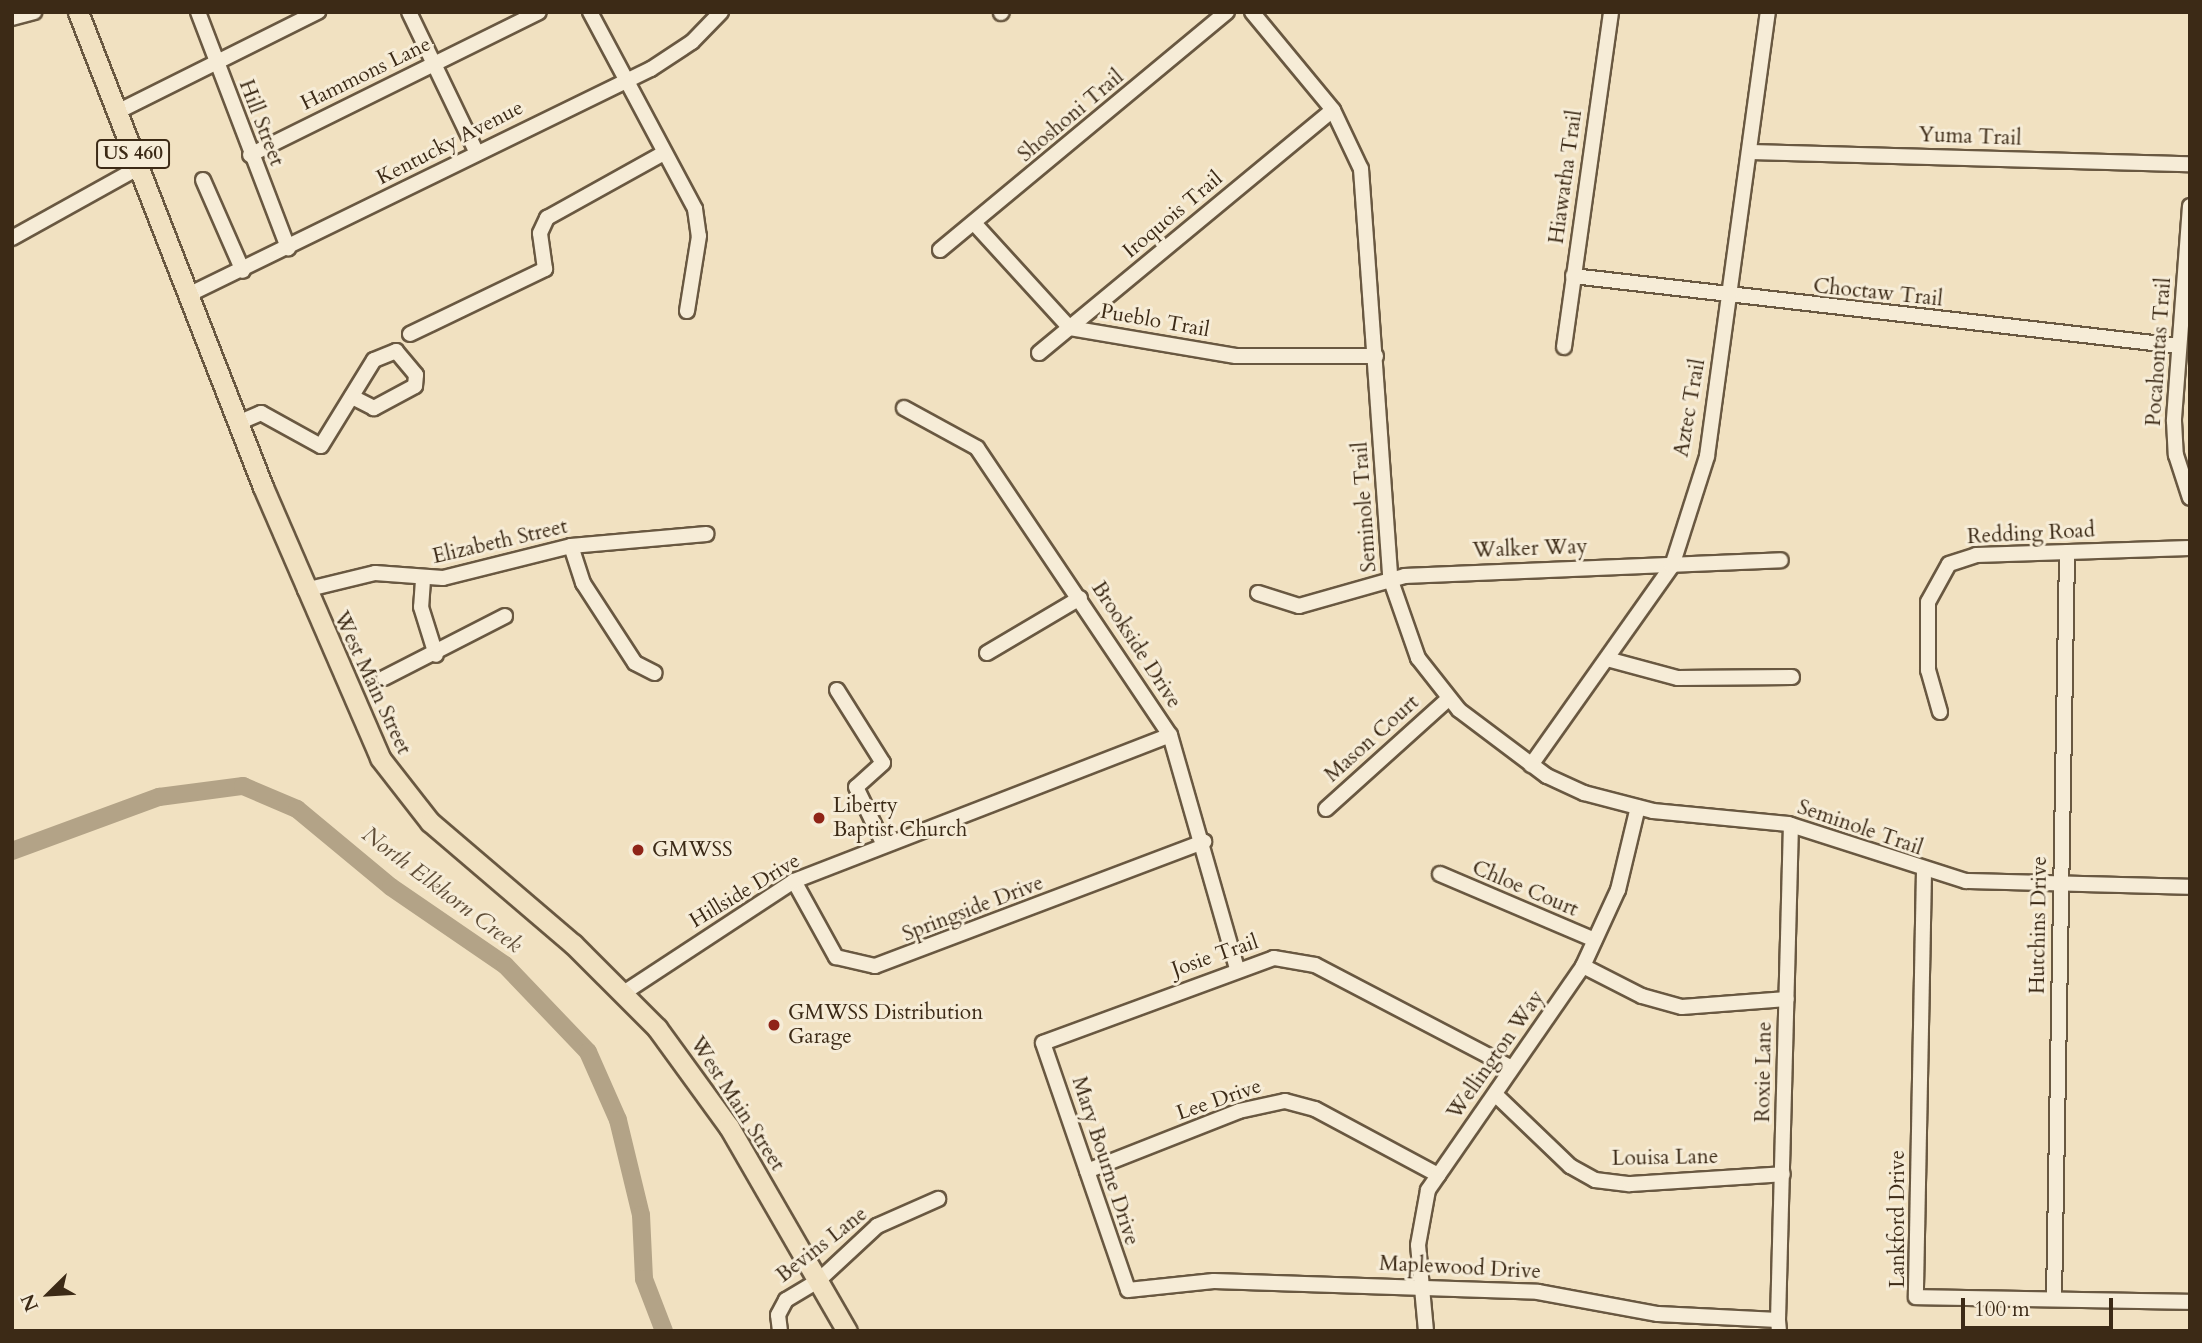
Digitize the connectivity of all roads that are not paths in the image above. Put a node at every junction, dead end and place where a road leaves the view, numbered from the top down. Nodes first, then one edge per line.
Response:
1 (34, 12) edge
2 (79, 12) edge
3 (198, 12) edge
4 (318, 12) edge
5 (409, 12) edge
6 (539, 12) edge
7 (590, 12) edge
8 (1227, 12) edge
9 (1252, 12) edge
10 (1611, 12) edge
11 (1768, 12) edge
12 (713, 15) edge
13 (12, 18) edge
14 (216, 63) junction
15 (434, 64) junction
16 (623, 78) junction
17 (1333, 110) junction
18 (117, 112) junction
19 (1749, 152) junction
20 (477, 153) junction
21 (664, 153) junction
22 (250, 155) junction
23 (2190, 164) edge
24 (138, 169) junction
25 (204, 180) dead end
26 (2190, 206) edge
27 (974, 223) junction
28 (12, 238) edge
29 (288, 248) junction
30 (940, 250) dead end
31 (243, 271) junction
32 (1573, 275) junction
33 (188, 295) junction
34 (1729, 298) junction
35 (687, 311) dead end
36 (1070, 328) junction
37 (410, 334) dead end
38 (2179, 346) junction
39 (1564, 347) dead end
40 (1039, 353) dead end
41 (1376, 356) junction
42 (352, 397) junction
43 (904, 408) dead end
44 (240, 422) junction
45 (2190, 498) edge
46 (706, 534) dead end
47 (571, 546) junction
48 (2190, 548) edge
49 (2067, 552) junction
50 (1781, 560) dead end
51 (1672, 566) junction
52 (1390, 578) junction
53 (423, 580) junction
54 (305, 590) junction
55 (1258, 593) dead end
56 (1080, 598) junction
57 (505, 616) dead end
58 (987, 653) dead end
59 (436, 655) junction
60 (1607, 659) junction
61 (654, 673) dead end
62 (1792, 677) dead end
63 (384, 678) dead end
64 (837, 690) dead end
65 (1448, 699) junction
66 (1940, 712) dead end
67 (1170, 735) junction
68 (1531, 765) junction
69 (1639, 807) junction
70 (1326, 809) dead end
71 (1791, 825) junction
72 (1204, 842) junction
73 (884, 845) junction
74 (1924, 872) junction
75 (1440, 874) dead end
76 (794, 881) junction
77 (2061, 884) junction
78 (2190, 887) edge
79 (1595, 940) junction
80 (1583, 966) junction
81 (1237, 968) junction
82 (625, 992) junction
83 (1787, 999) junction
84 (1043, 1043) joint
85 (1510, 1067) junction
86 (1496, 1095) junction
87 (1087, 1171) junction
88 (1783, 1174) junction
89 (1438, 1175) junction
90 (937, 1199) dead end
91 (818, 1281) junction
92 (1423, 1286) junction
93 (1128, 1290) joint
94 (2054, 1299) junction
95 (2190, 1302) edge
96 (1779, 1325) edge
97 (780, 1331) edge
98 (847, 1331) edge
99 (1426, 1331) edge

1 - 13 street
2 - 18 main road, West Main Street / US 460
3 - 14 street, Hill Street
4 - 14 street
5 - 15 street
6 - 15 street, Hammons Lane
7 - 16 street
8 - 27 street, Shoshoni Trail
9 - 17 street, Seminole Trail
10 - 32 street, Hiawatha Trail
11 - 19 street, Aztec Trail
12 - 16 street, Kentucky Avenue
14 - 18 street
14 - 22 street, Hill Street
15 - 20 street
15 - 22 street, Hammons Lane
16 - 20 street, Kentucky Avenue
16 - 21 street
17 - 36 street, Iroquois Trail
17 - 41 street, Seminole Trail
18 - 24 main road, West Main Street / US 460
19 - 23 street, Yuma Trail
19 - 34 street, Aztec Trail
20 - 29 street, Kentucky Avenue
21 - 35 street
21 - 37 street
22 - 29 street, Hill Street
24 - 28 street
24 - 33 main road, West Main Street / US 460
25 - 31 street
26 - 38 street, Pocahontas Trail
27 - 30 street, Shoshoni Trail
27 - 36 street, Pueblo Trail
29 - 31 street, Kentucky Avenue
31 - 33 street, Kentucky Avenue
32 - 34 street, Choctaw Trail
32 - 39 street, Hiawatha Trail
33 - 44 main road, West Main Street / US 460
34 - 38 street, Choctaw Trail
34 - 51 street, Aztec Trail
36 - 40 street, Iroquois Trail
36 - 41 street, Pueblo Trail
38 - 45 street, Pocahontas Trail
41 - 52 street, Seminole Trail
42 - 42 street
42 - 44 street
43 - 56 street, Brookside Drive
44 - 54 main road, West Main Street / US 460
46 - 47 street, Elizabeth Street
47 - 53 street, Elizabeth Street
47 - 61 street
48 - 49 street, Redding Road
49 - 66 street, Redding Road
49 - 77 street, Hutchins Drive
50 - 51 street, Walker Way
51 - 52 street, Walker Way
51 - 60 street, Aztec Trail
52 - 55 street, Walker Way
52 - 65 street, Seminole Trail
53 - 54 street, Elizabeth Street
53 - 59 street
54 - 82 main road, West Main Street / US 460
56 - 58 street
56 - 67 street, Brookside Drive
57 - 59 street
59 - 63 street
60 - 62 street
60 - 68 street, Aztec Trail
64 - 73 street
65 - 68 street, Seminole Trail
65 - 70 street, Mason Court
67 - 72 street, Brookside Drive
67 - 73 street, Hillside Drive
68 - 69 street, Seminole Trail
69 - 71 street, Seminole Trail
69 - 79 street, Wellington Way
71 - 74 street, Seminole Trail
71 - 83 street, Roxie Lane
72 - 76 street, Springside Drive
72 - 81 street, Brookside Drive
73 - 76 street, Hillside Drive
74 - 77 street, Seminole Trail
74 - 94 street, Lankford Drive
75 - 79 street, Chloe Court
76 - 82 street, Hillside Drive
77 - 78 street, Seminole Trail
77 - 94 street, Hutchins Drive
79 - 80 street, Wellington Way
80 - 83 street
80 - 85 street, Wellington Way
81 - 84 street, Josie Trail
81 - 85 street, Josie Trail
82 - 91 main road, West Main Street / US 460
83 - 88 street, Roxie Lane
84 - 87 street, Mary Bourne Drive
85 - 86 street, Wellington Way
86 - 88 street, Louisa Lane
86 - 89 street, Wellington Way
87 - 89 street, Lee Drive
87 - 93 street, Mary Bourne Drive
88 - 96 street, Roxie Lane
89 - 92 street, Wellington Way
90 - 91 street, Bevins Lane
91 - 97 street, Bevins Lane
91 - 98 main road, West Main Street / US 460
92 - 93 street, Maplewood Drive
92 - 96 street, Maplewood Drive
92 - 99 street, Wellington Way
94 - 95 street, Lankford Drive

